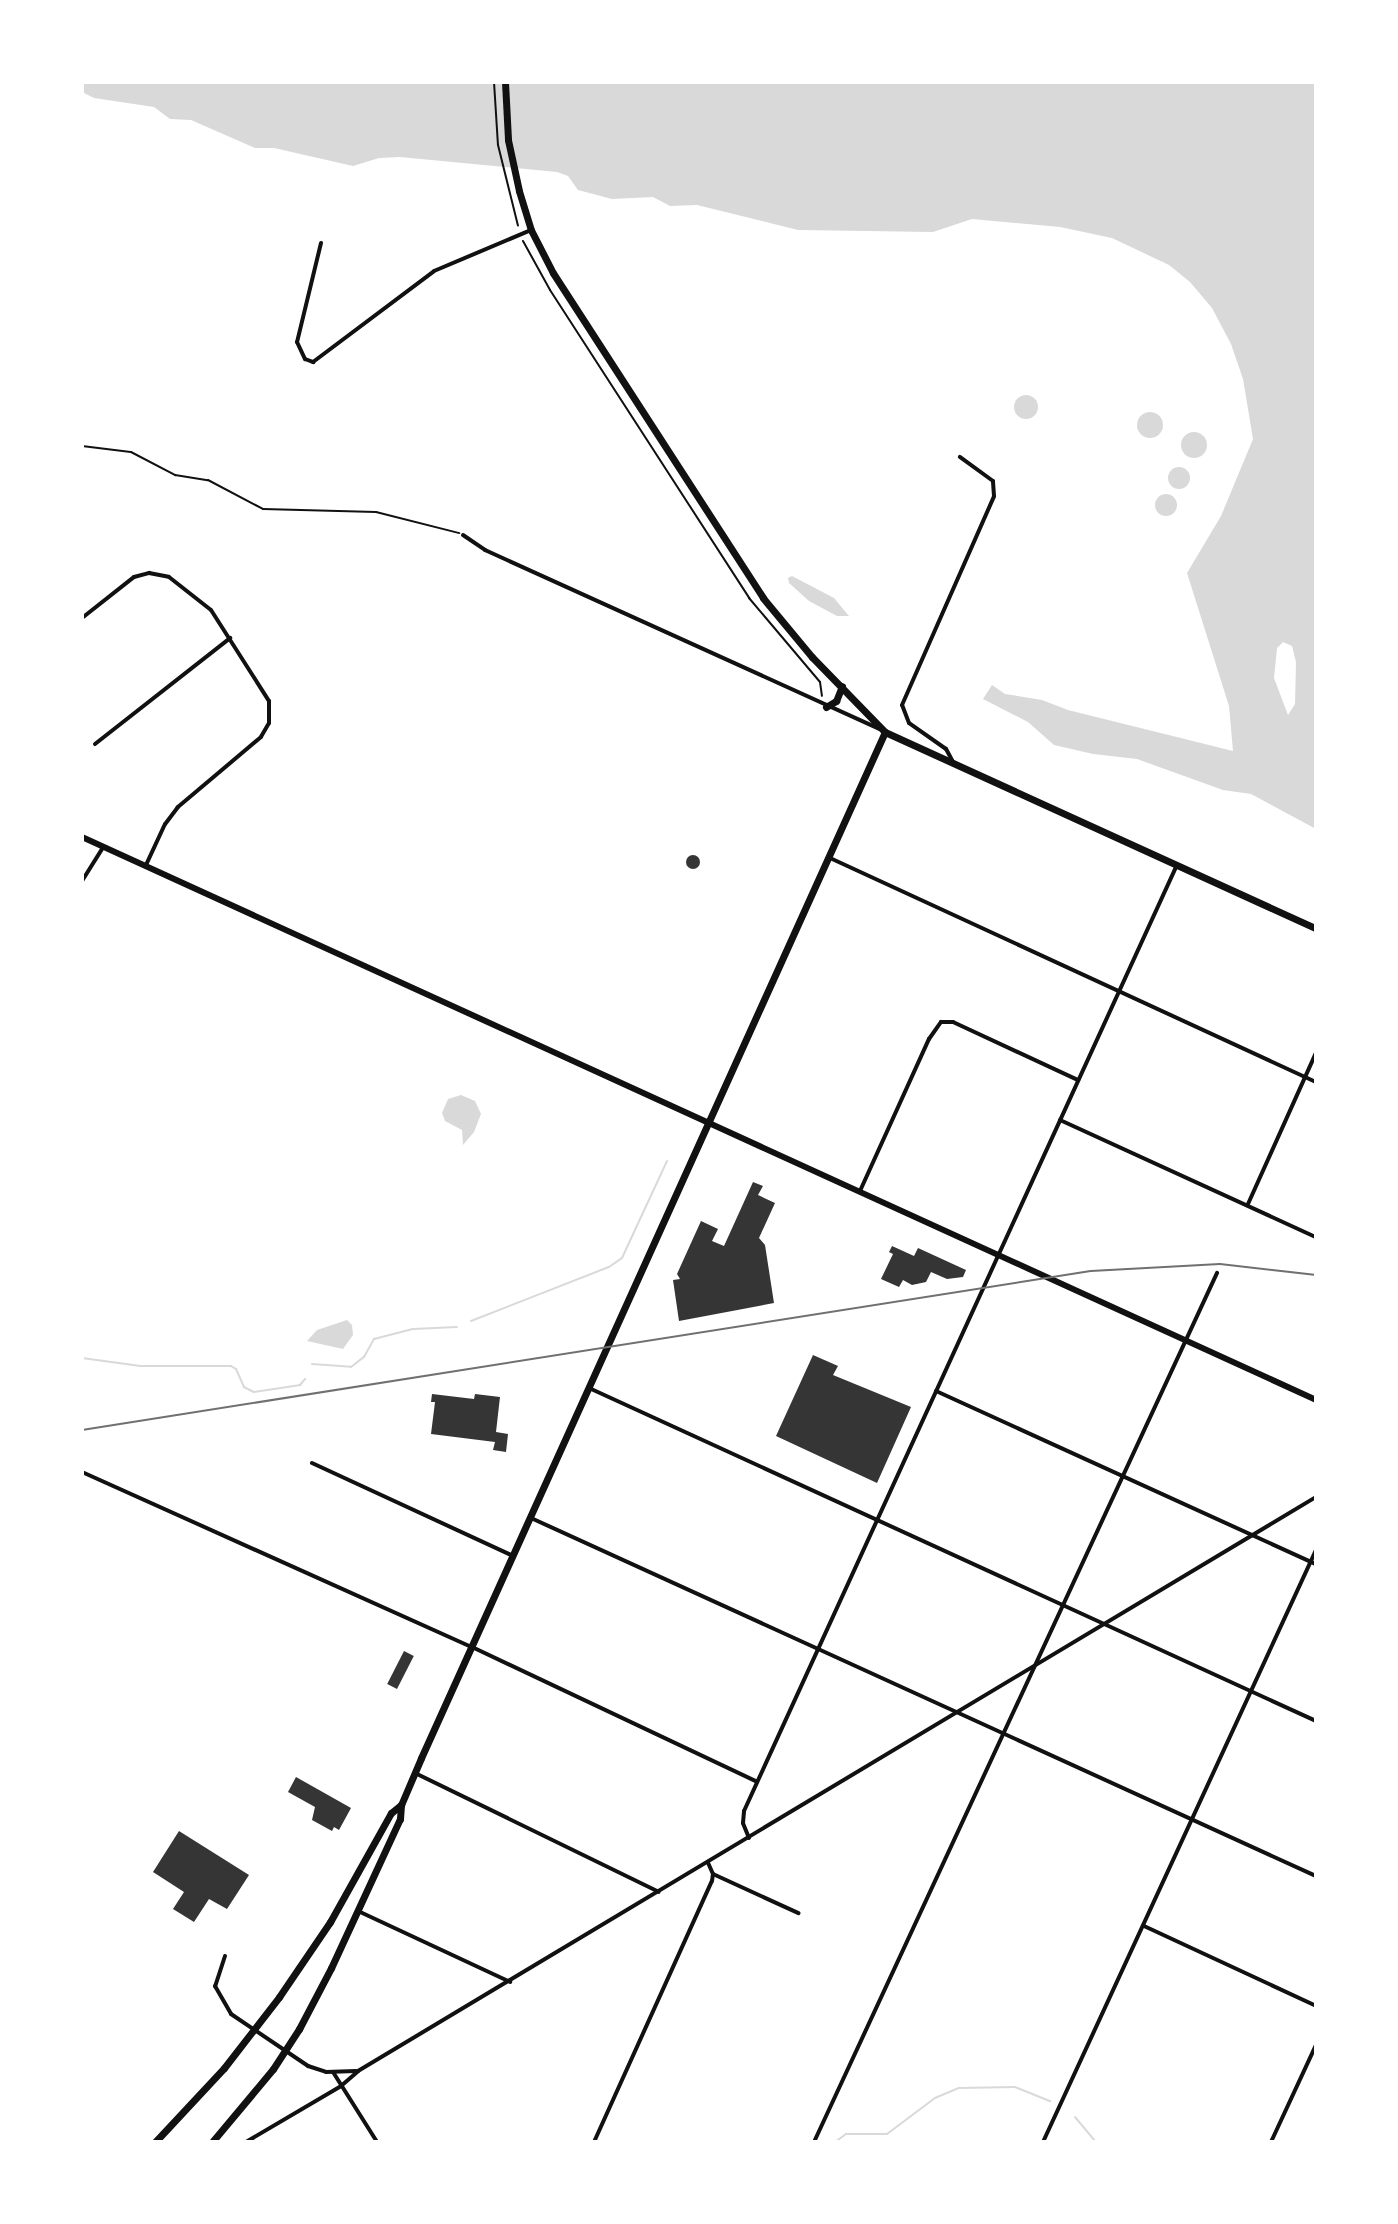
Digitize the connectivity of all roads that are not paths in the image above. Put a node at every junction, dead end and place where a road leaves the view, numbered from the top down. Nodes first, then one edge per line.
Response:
1 (505, 82) edge
2 (531, 230) junction
3 (321, 243) dead end
4 (960, 457) dead end
5 (463, 535) road end
6 (82, 618) edge
7 (230, 638) junction
8 (842, 686) junction
9 (826, 707) junction
10 (885, 732) junction
11 (95, 744) dead end
12 (954, 763) junction
13 (82, 837) edge
14 (103, 847) junction
15 (830, 858) junction
16 (1177, 865) junction
17 (146, 866) junction
18 (82, 881) edge
19 (1316, 928) edge
20 (1118, 990) junction
21 (1316, 1053) edge
22 (1305, 1077) junction
23 (1078, 1080) junction
24 (1316, 1082) edge
25 (1060, 1120) junction
26 (710, 1122) junction
27 (860, 1191) junction
28 (1247, 1205) junction
29 (1316, 1237) edge
30 (998, 1254) junction
31 (1217, 1273) dead end
32 (1186, 1340) junction
33 (589, 1388) junction
34 (936, 1391) junction
35 (1316, 1400) edge
36 (312, 1463) dead end
37 (82, 1472) edge
38 (1123, 1476) junction
39 (1316, 1497) edge
40 (531, 1518) junction
41 (878, 1519) junction
42 (1251, 1535) junction
43 (1316, 1550) edge
44 (513, 1556) junction
45 (1313, 1562) edge
46 (1064, 1606) junction
47 (1105, 1624) junction
48 (472, 1647) junction
49 (818, 1650) junction
50 (1038, 1665) junction
51 (1252, 1692) junction
52 (958, 1714) junction
53 (1316, 1721) edge
54 (1005, 1736) junction
55 (415, 1773) junction
56 (757, 1782) junction
57 (401, 1805) junction
58 (1192, 1821) junction
59 (749, 1838) junction
60 (708, 1863) junction
61 (713, 1874) junction
62 (1316, 1876) edge
63 (659, 1892) junction
64 (358, 1911) junction
65 (798, 1913) dead end
66 (1144, 1926) junction
67 (225, 1956) dead end
68 (510, 1982) junction
69 (1316, 2006) edge
70 (254, 2031) junction
71 (1316, 2045) edge
72 (285, 2051) junction
73 (358, 2071) junction
74 (333, 2072) junction
75 (341, 2086) junction
76 (155, 2142) edge
77 (212, 2142) edge
78 (246, 2142) edge
79 (377, 2142) edge
80 (594, 2142) edge
81 (814, 2142) edge
82 (1043, 2142) edge
83 (1271, 2142) edge

1 - 2 main road
2 - 3 street
2 - 8 main road
4 - 12 street
5 - 9 street
6 - 7 street
7 - 11 street
7 - 17 street
8 - 9 main road
8 - 10 main road
9 - 10 street
10 - 12 main road
10 - 15 main road
12 - 16 main road
13 - 14 main road
14 - 17 main road
14 - 18 street
15 - 20 street
15 - 26 main road
16 - 19 main road
16 - 20 street
17 - 26 main road
20 - 22 street
20 - 23 street
21 - 22 street
22 - 24 street
22 - 28 street
23 - 25 street
23 - 27 street
25 - 28 street
25 - 30 street
26 - 27 main road
26 - 33 main road
27 - 30 main road
28 - 29 street
30 - 32 main road
30 - 34 street
31 - 32 street
32 - 35 main road
32 - 38 street
33 - 40 main road
33 - 41 street
34 - 38 street
34 - 41 street
36 - 44 street
37 - 48 street
38 - 42 street
38 - 46 street
39 - 42 street
40 - 44 main road
40 - 49 street
41 - 46 street
41 - 49 street
42 - 45 street
42 - 47 street
43 - 45 street
44 - 48 main road
45 - 51 street
46 - 47 street
46 - 50 street
47 - 50 street
47 - 51 street
48 - 55 main road
48 - 56 street
49 - 52 street
49 - 56 street
50 - 52 street
50 - 54 street
51 - 53 street
51 - 58 street
52 - 54 street
52 - 59 street
54 - 58 street
54 - 81 street
55 - 57 main road
55 - 63 street
56 - 59 street
57 - 64 main road
57 - 70 main road
58 - 62 street
58 - 66 street
59 - 60 street
60 - 61 street
60 - 63 street
61 - 65 street
61 - 80 street
63 - 68 street
64 - 68 street
64 - 72 main road
66 - 69 street
66 - 82 street
67 - 70 street
68 - 73 street
70 - 72 street
70 - 76 main road
71 - 83 street
72 - 74 street
72 - 77 main road
73 - 74 street
73 - 75 street
74 - 75 street
75 - 78 street
75 - 79 street

